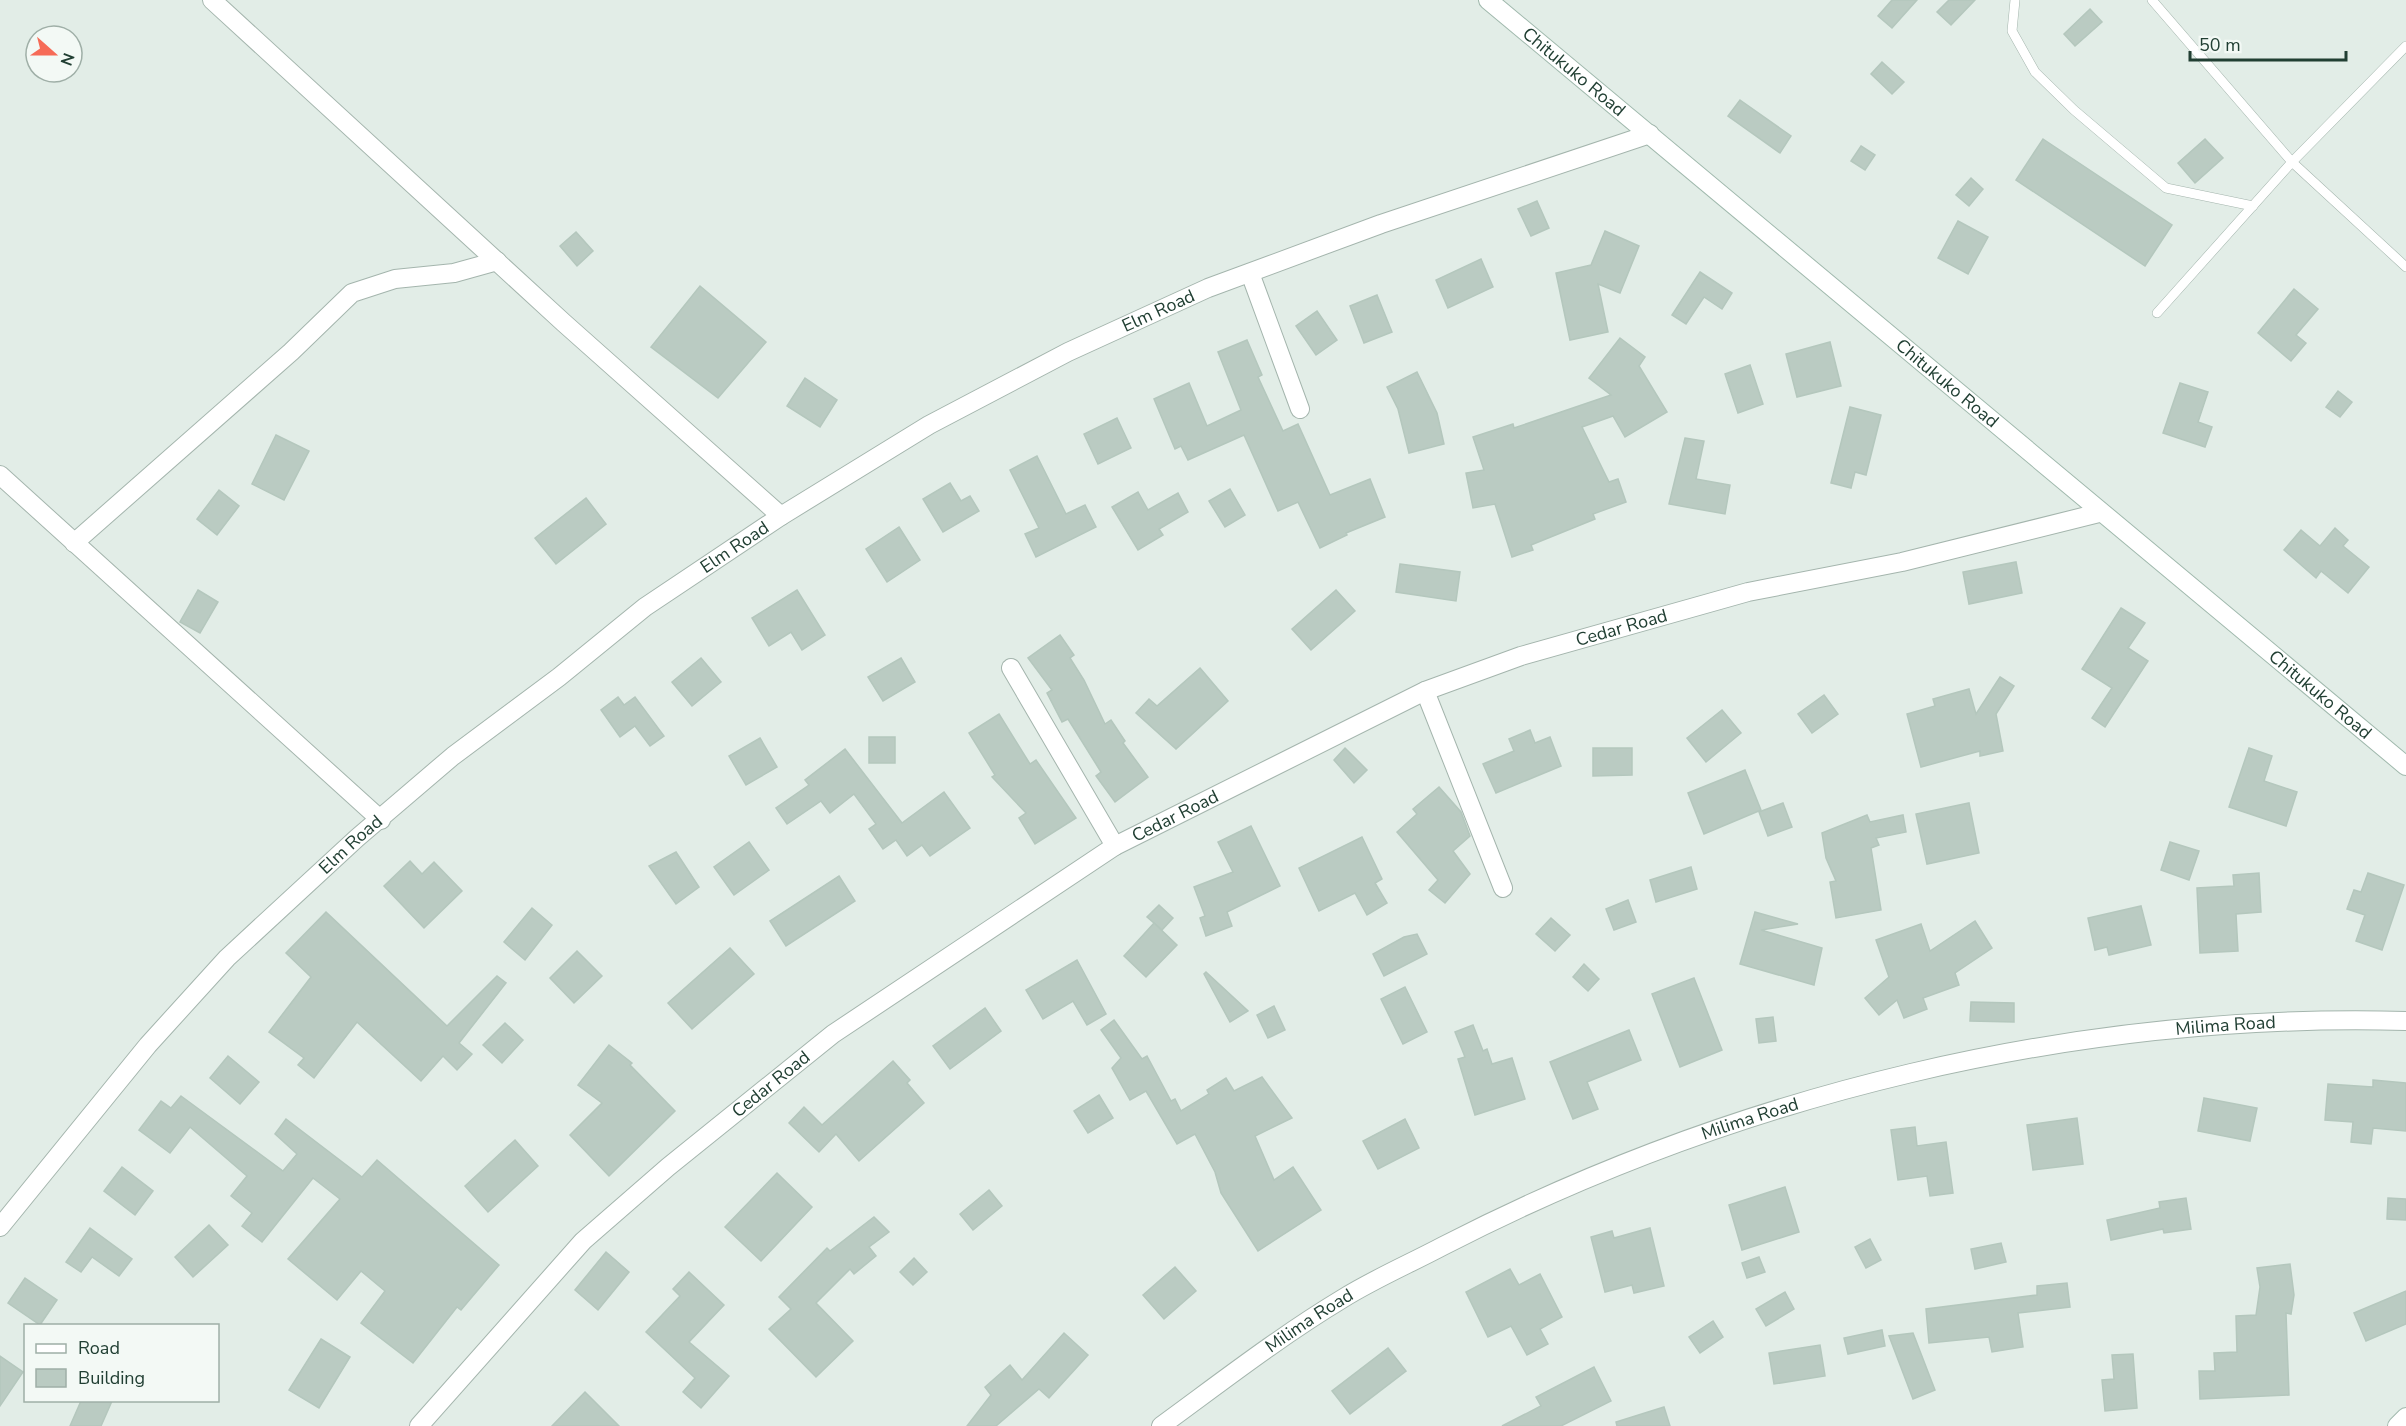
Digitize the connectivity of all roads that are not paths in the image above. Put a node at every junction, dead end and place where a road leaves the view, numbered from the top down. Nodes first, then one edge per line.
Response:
1 (212, 0) edge
2 (1488, 0) edge
3 (2015, 0) edge
4 (2152, 0) edge
5 (2406, 46) edge
6 (1650, 134) junction
7 (2292, 162) junction
8 (2253, 206) junction
9 (497, 261) junction
10 (2406, 267) edge
11 (1250, 273) junction
12 (2157, 313) dead end
13 (1300, 409) dead end
14 (0, 475) edge
15 (2100, 513) junction
16 (781, 516) junction
17 (74, 543) junction
18 (1011, 668) dead end
19 (1425, 691) junction
20 (2406, 766) edge
21 (381, 820) junction
22 (1116, 846) junction
23 (1503, 888) dead end
24 (2406, 1021) edge
25 (0, 1227) edge
26 (2406, 1417) edge
27 (419, 1426) edge
28 (1161, 1426) edge
29 (2397, 1426) edge

1 - 9 street
2 - 6 street, Chitukuko Road
3 - 8 lane
4 - 7 lane
5 - 7 lane
6 - 11 street, Elm Road
6 - 15 street, Chitukuko Road
7 - 8 lane
7 - 10 lane
8 - 12 lane
9 - 16 street
9 - 17 street
11 - 13 street
11 - 16 street, Elm Road
14 - 17 street
15 - 19 street, Cedar Road
15 - 20 street, Chitukuko Road
16 - 21 street, Elm Road
17 - 21 street
18 - 22 street
19 - 22 street, Cedar Road
19 - 23 street
21 - 25 street, Elm Road
22 - 27 street, Cedar Road
24 - 28 street, Milima Road
26 - 29 street

